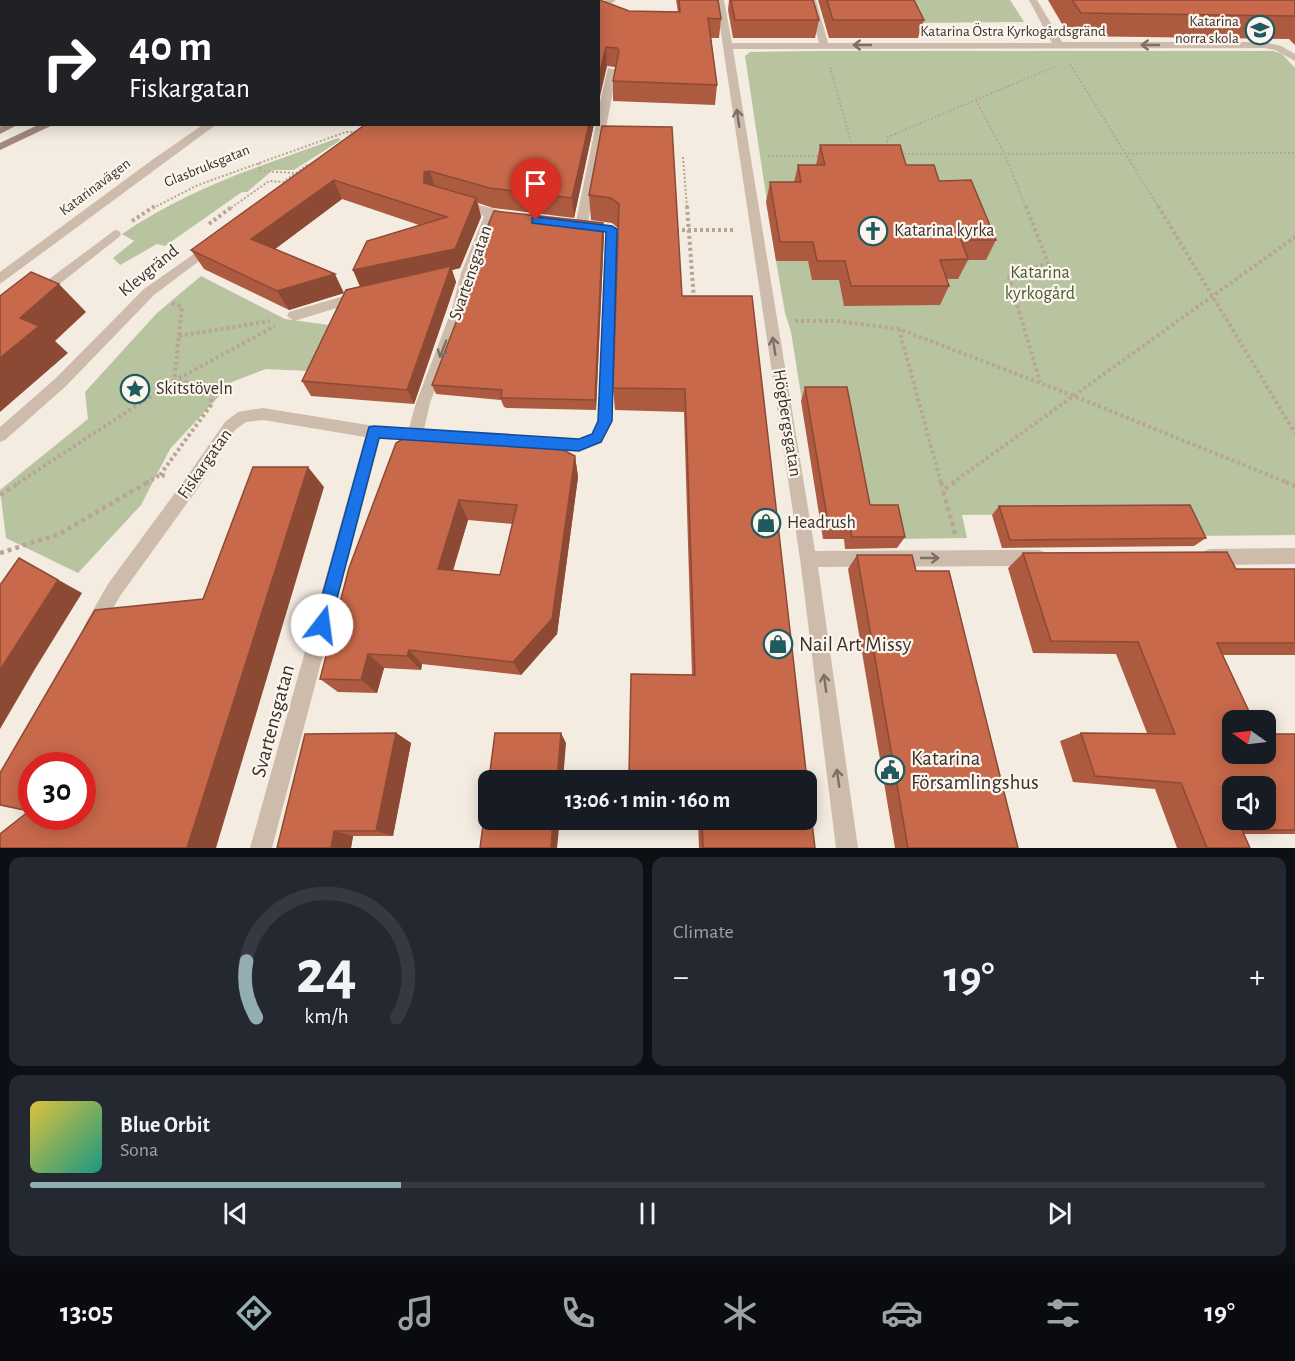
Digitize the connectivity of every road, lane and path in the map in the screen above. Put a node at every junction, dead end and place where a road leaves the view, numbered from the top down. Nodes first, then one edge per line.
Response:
1 (612, 0) edge
2 (720, 0) edge
3 (812, 0) edge
4 (1033, 0) edge
5 (600, 9) edge
6 (824, 45) junction
7 (728, 46) junction
8 (1059, 46) junction
9 (1295, 58) edge
10 (1068, 61) junction
11 (612, 70) edge
12 (976, 100) junction
13 (600, 120) edge
14 (46, 126) edge
15 (209, 126) edge
16 (599, 126) edge
17 (367, 132) edge
18 (0, 147) edge
19 (1295, 153) edge
20 (884, 154) edge
21 (895, 154) edge
22 (1128, 154) junction
23 (855, 155) edge
24 (1005, 155) junction
25 (821, 156) edge
26 (743, 157) junction
27 (683, 158) dead end
28 (260, 163) junction
29 (314, 165) edge
30 (296, 173) junction
31 (445, 200) edge
32 (491, 214) junction
33 (525, 219) edge
34 (674, 224) edge
35 (202, 229) dead end
36 (666, 230) edge
37 (688, 230) junction
38 (722, 230) dead end
39 (115, 234) joint
40 (1295, 237) edge
41 (222, 238) edge
42 (0, 279) edge
43 (376, 293) edge
44 (1214, 296) junction
45 (165, 300) dead end
46 (27, 303) edge
47 (694, 304) edge
48 (294, 316) junction
49 (770, 322) junction
50 (899, 329) junction
51 (179, 336) junction
52 (174, 381) junction
53 (1040, 383) junction
54 (1074, 396) junction
55 (374, 432) junction
56 (1295, 433) edge
57 (415, 434) junction
58 (0, 436) edge
59 (160, 475) junction
60 (192, 483) junction
61 (1295, 486) edge
62 (943, 490) junction
63 (0, 495) edge
64 (0, 553) edge
65 (1295, 556) edge
66 (1058, 557) edge
67 (1194, 557) edge
68 (960, 558) junction
69 (808, 559) junction
70 (86, 639) edge
71 (261, 848) edge
72 (847, 848) edge

1 - 5 street
2 - 7 street, Högbergsgatan
3 - 6 street
4 - 8 street
6 - 7 street, Katarina Östra Kyrkogårdsgränd
8 -> 6 street, Katarina Östra Kyrkogårdsgränd
6 - 23 path
26 -> 7 street, Högbergsgatan
9 -> 8 street, Katarina Östra Kyrkogårdsgränd
8 - 10 path
10 - 12 path
10 - 22 path
11 - 13 street, Fiskargatan
12 - 20 path
12 - 24 path
14 - 18 main road
15 - 42 street, Katarinavägen
16 - 57 street, Fiskargatan
17 - 28 path, Glasbruksgatan
19 - 22 path
21 - 24 path
22 - 24 path
22 - 44 path
24 - 53 path
25 - 26 path
26 - 49 street, Högbergsgatan
27 - 37 path
28 - 30 path
28 - 39 path, Glasbruksgatan
29 - 30 path
30 - 35 path
31 - 32 street
32 - 33 street
32 -> 57 street, Svartensgatan
34 - 37 path
36 - 37 path
37 - 38 path
37 - 47 path
39 - 46 street
40 - 44 path
41 - 58 street, Klevgränd
43 - 48 street
44 - 54 path
44 - 56 path
45 - 51 path
48 - 51 path
48 - 52 path
49 - 50 path
69 -> 49 street, Högbergsgatan
50 - 53 path
50 - 62 path
51 - 52 path
52 - 59 path
52 - 63 path
53 - 54 path
54 - 61 path
54 - 62 path
55 - 57 street, Fiskargatan
55 - 60 street, Fiskargatan
55 - 71 street, Svartensgatan
59 - 60 path
59 - 64 path
60 - 70 street, Fiskargatan
62 - 68 path
65 - 67 street
66 - 68 street
69 -> 68 street
72 -> 69 street, Högbergsgatan

